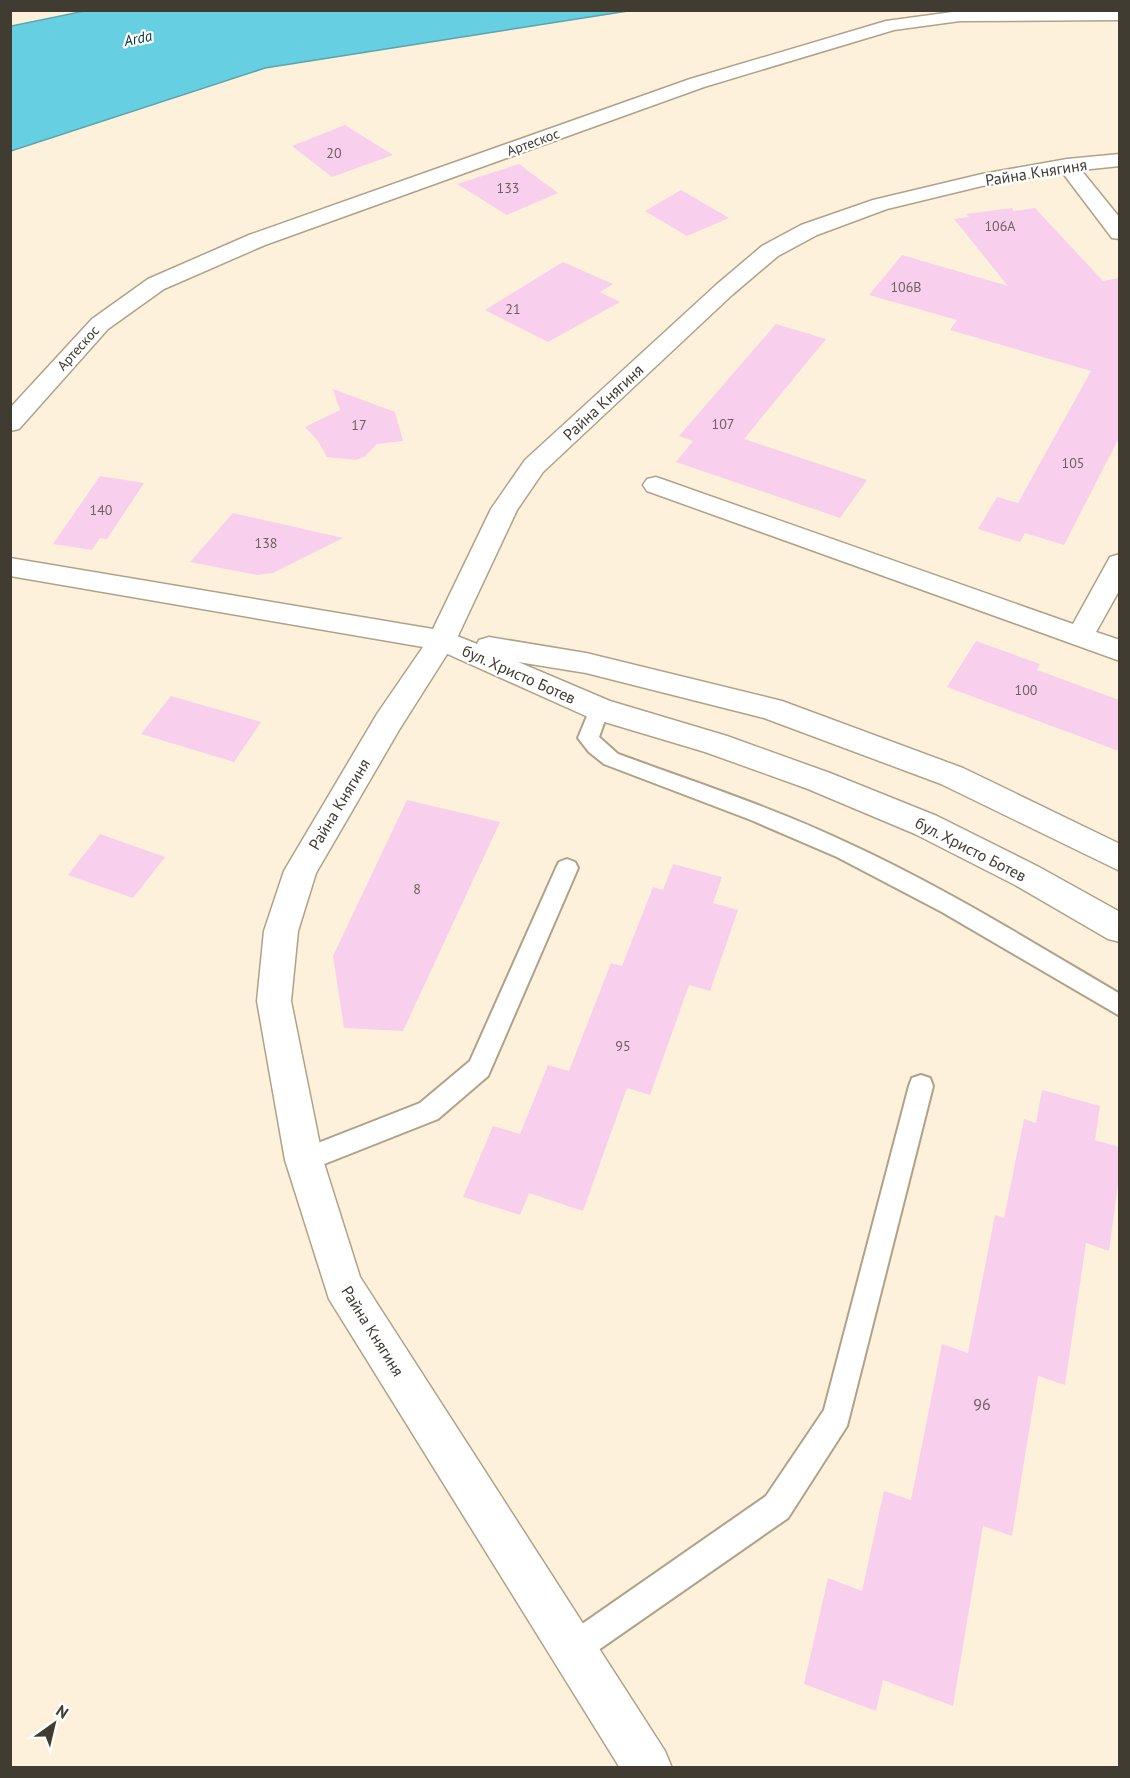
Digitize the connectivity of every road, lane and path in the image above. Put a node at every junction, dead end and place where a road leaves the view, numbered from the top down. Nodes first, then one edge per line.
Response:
1 (1119, 15) edge
2 (1119, 160) edge
3 (1067, 165) junction
4 (1119, 233) edge
5 (10, 424) edge
6 (656, 485) dead end
7 (1119, 563) edge
8 (10, 567) edge
9 (1080, 636) junction
10 (442, 640) junction
11 (1119, 651) edge
12 (599, 709) junction
13 (1119, 859) edge
14 (567, 868) dead end
15 (1119, 929) edge
16 (1119, 1006) edge
17 (921, 1086) dead end
18 (304, 1160) junction
19 (573, 1649) junction
20 (648, 1767) edge

1 - 5 street, Артескос
2 - 3 street, Райна Княгиня
3 - 4 street
3 - 10 street, Райна Княгиня
6 - 9 street
7 - 9 street
8 - 10 street
9 - 11 street
10 - 12 street, бул. Христо Ботев
10 - 13 street, бул. Христо Ботев
10 - 18 street, Райна Княгиня
12 - 15 street, бул. Христо Ботев
12 - 16 lane
14 - 18 lane
17 - 19 lane
18 - 19 street, Райна Княгиня
19 - 20 street, Райна Княгиня

